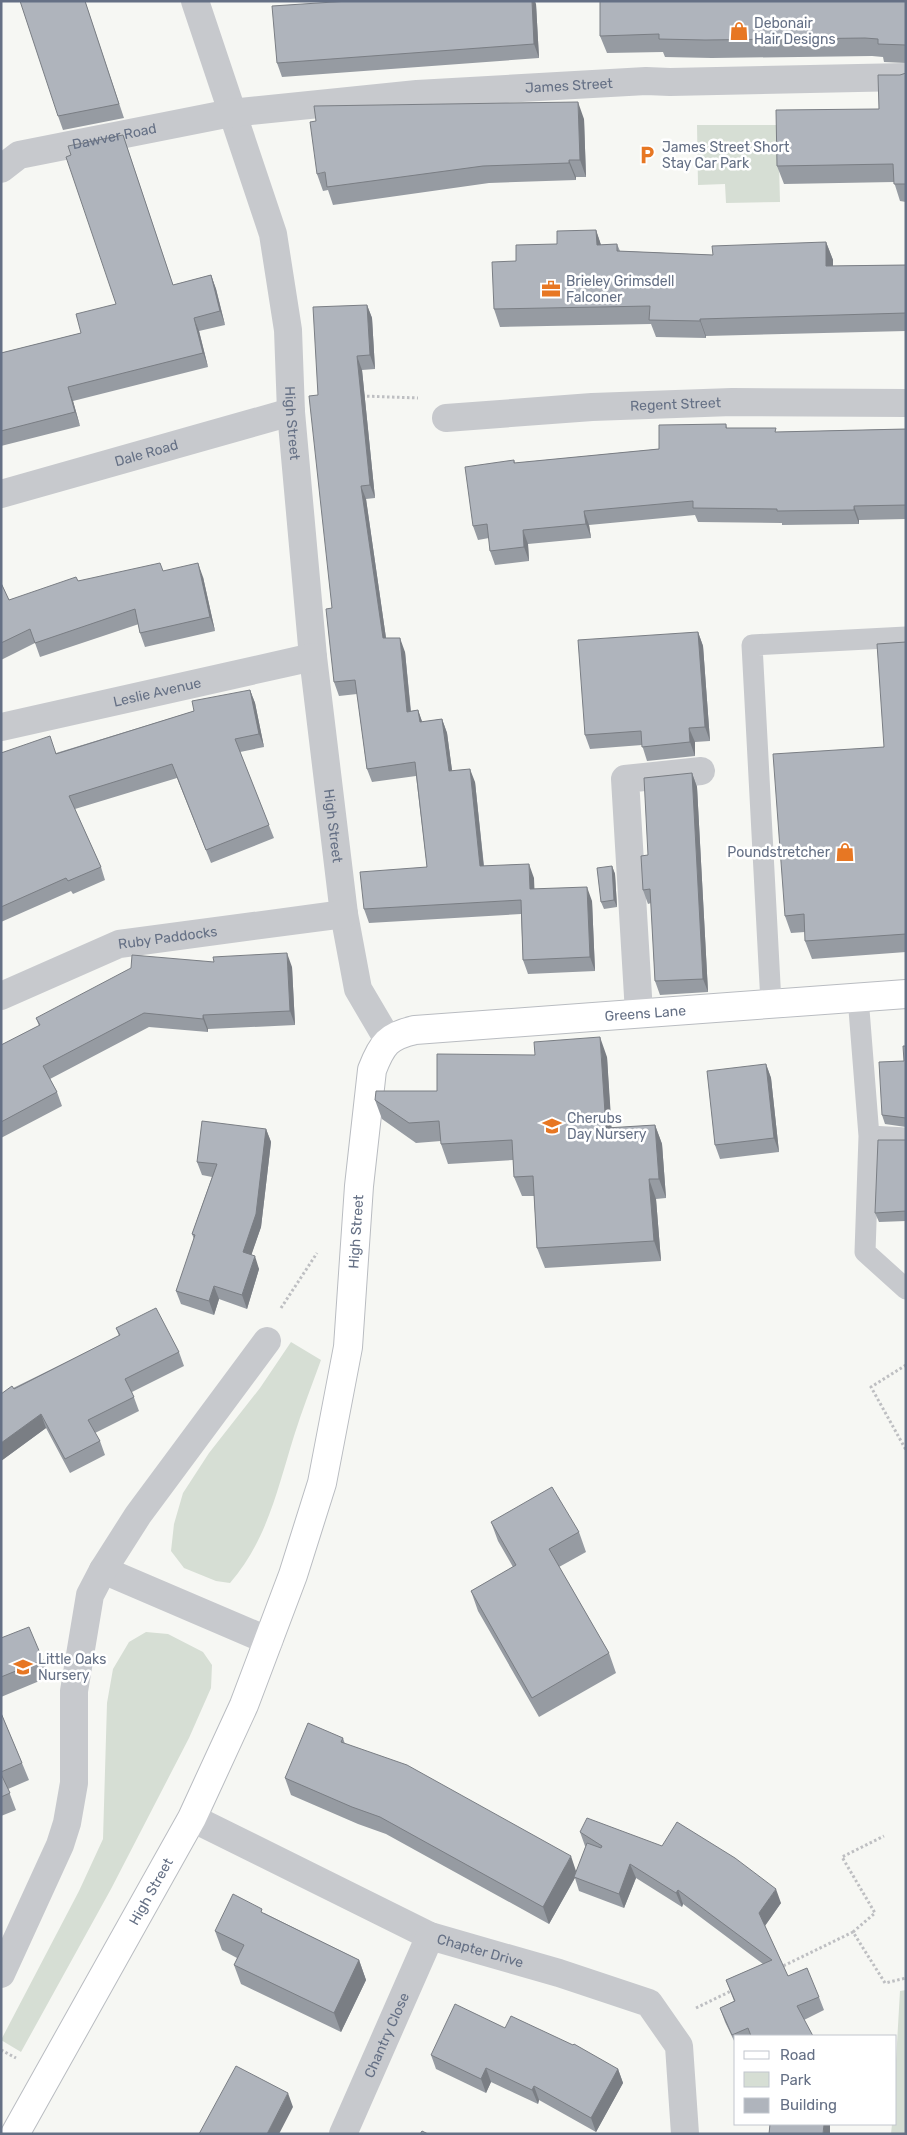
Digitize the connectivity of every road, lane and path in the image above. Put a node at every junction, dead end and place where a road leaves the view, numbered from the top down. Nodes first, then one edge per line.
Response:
1 (195, 1) edge
2 (906, 77) edge
3 (231, 113) junction
4 (1, 169) edge
5 (360, 396) edge
6 (906, 403) edge
7 (291, 412) junction
8 (446, 418) joint
9 (1, 494) edge
10 (906, 637) edge
11 (313, 657) junction
12 (1, 727) edge
13 (701, 771) dead end
14 (344, 914) junction
15 (906, 994) edge
16 (1, 996) edge
17 (858, 997) junction
18 (771, 1004) junction
19 (639, 1012) junction
20 (388, 1040) junction
21 (869, 1136) junction
22 (906, 1138) edge
23 (318, 1250) dead end
24 (906, 1289) edge
25 (267, 1341) joint
26 (906, 1365) edge
27 (906, 1450) edge
28 (102, 1570) junction
29 (269, 1641) junction
30 (192, 1818) junction
31 (884, 1836) dead end
32 (853, 1932) junction
33 (430, 1936) junction
34 (775, 1970) edge
35 (1, 1974) edge
36 (906, 1978) edge
37 (741, 1986) edge
38 (663, 2024) junction
39 (15, 2134) edge
40 (343, 2134) edge
41 (685, 2134) edge

1 - 3 street, High Street
2 - 3 street, James Street
3 - 4 street, Dawver Road
3 - 7 street, High Street
5 - 8 path
6 - 8 street, Regent Street
7 - 9 street, Dale Road
7 - 11 street, High Street
10 - 18 lane
11 - 12 street, Leslie Avenue
11 - 14 street, High Street
13 - 19 street
14 - 16 street, Ruby Paddocks
14 - 20 street, High Street
15 - 17 street, Greens Lane
17 - 18 street, Greens Lane
17 - 21 lane
18 - 19 street, Greens Lane
19 - 20 street, Greens Lane
20 - 29 street, High Street
21 - 22 lane
21 - 24 lane
23 - 25 path
25 - 28 street
26 - 27 path
28 - 29 street
28 - 35 street
29 - 30 street, High Street
30 - 33 street, Chapter Drive
30 - 39 street, High Street
31 - 32 path
32 - 34 path
32 - 36 path
33 - 38 street, Chapter Drive
33 - 40 street, Chantry Close
37 - 38 path
38 - 41 street, Chapter Drive

